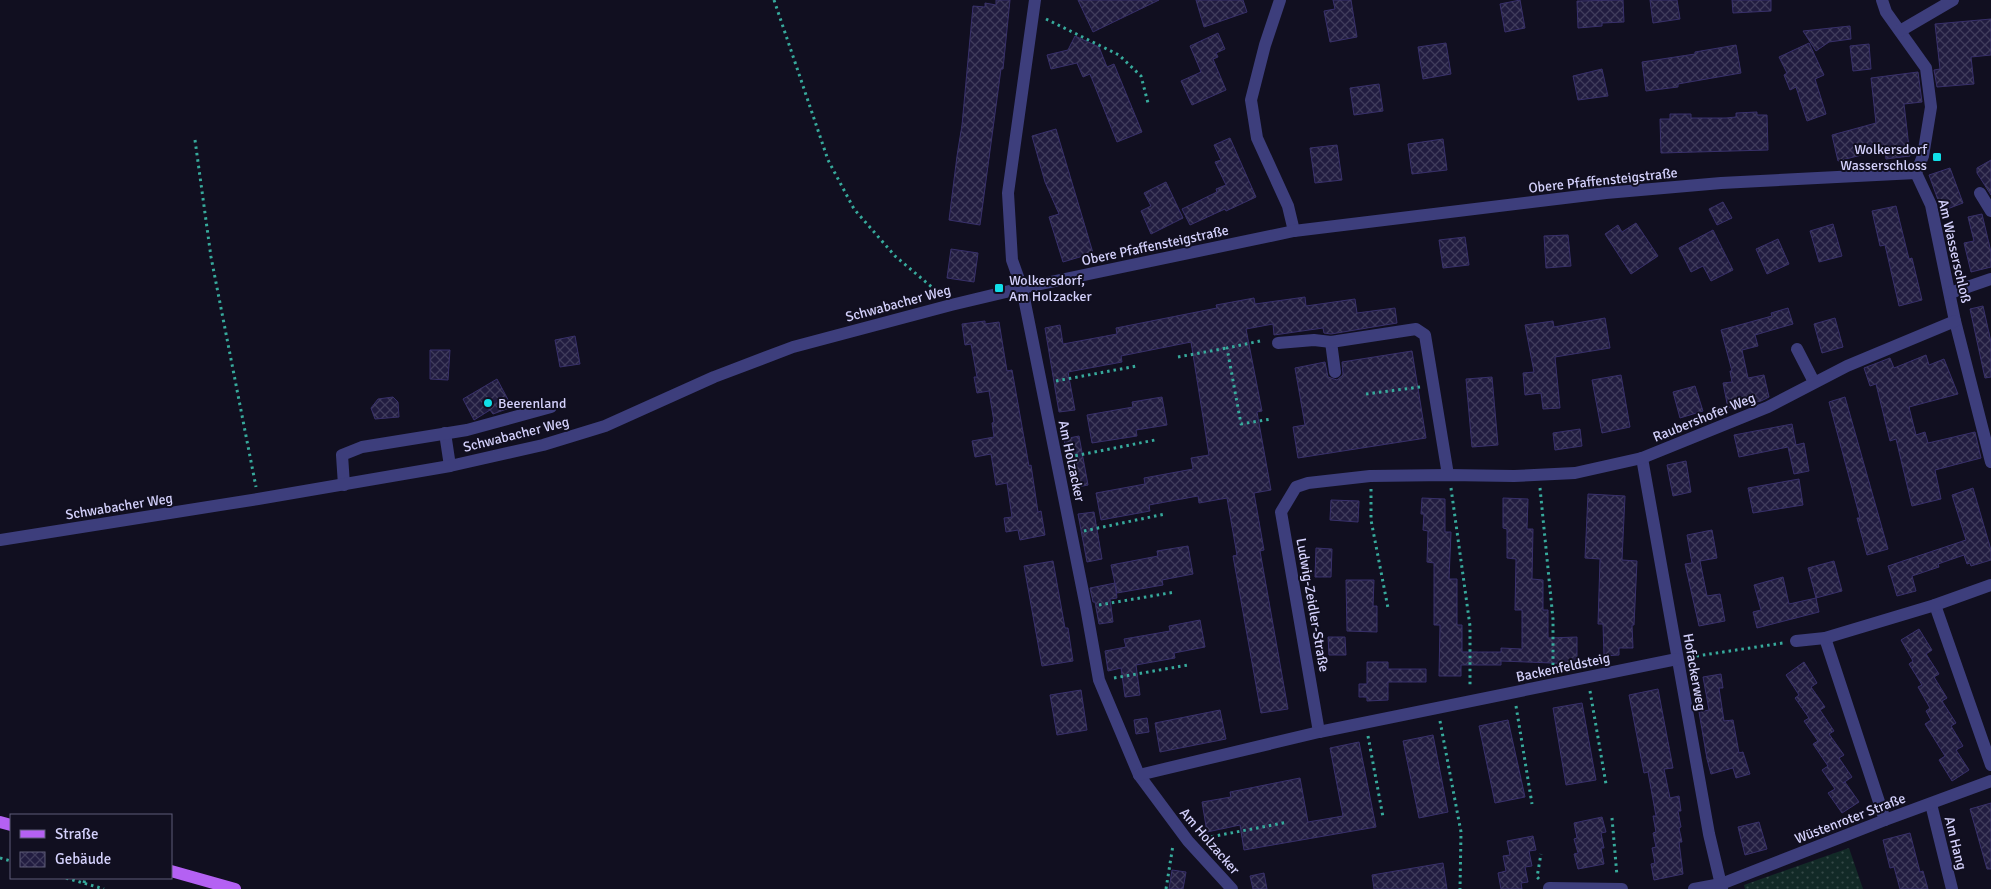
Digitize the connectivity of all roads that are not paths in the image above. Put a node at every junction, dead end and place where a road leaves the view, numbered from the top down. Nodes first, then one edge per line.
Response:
1 (1280, 0) edge
2 (1882, 0) edge
3 (1953, 0) edge
4 (1034, 6) edge
5 (1900, 31) junction
6 (1916, 172) junction
7 (1980, 193) dead end
8 (1991, 211) edge
9 (1294, 231) junction
10 (1991, 279) edge
11 (1022, 288) junction
12 (1950, 293) junction
13 (1955, 321) junction
14 (1331, 342) junction
15 (1278, 343) dead end
16 (1797, 349) dead end
17 (1335, 372) dead end
18 (1814, 382) junction
19 (551, 407) dead end
20 (445, 433) junction
21 (1642, 458) junction
22 (1991, 462) edge
23 (450, 466) junction
24 (1448, 475) junction
25 (344, 484) junction
26 (1296, 487) joint
27 (0, 540) edge
28 (1991, 585) edge
29 (1935, 605) junction
30 (1825, 638) junction
31 (1796, 641) road end
32 (1677, 659) junction
33 (1319, 732) junction
34 (1991, 765) edge
35 (1139, 775) junction
36 (1991, 781) edge
37 (1931, 804) junction
38 (1885, 820) junction
39 (172, 871) edge
40 (1721, 887) edge
41 (1549, 888) road end
42 (235, 889) edge
43 (1232, 889) edge
44 (1618, 889) edge
45 (1622, 889) edge
46 (1694, 889) edge
47 (1952, 889) edge

1 - 9 street
2 - 5 street
3 - 5 street
4 - 11 street, Am Holzacker
5 - 6 street
6 - 9 street, Obere Pfaffensteigstraße
6 - 12 street, Am Wasserschloß
7 - 8 street
9 - 11 street, Obere Pfaffensteigstraße
10 - 12 street
11 - 23 street, Schwabacher Weg
11 - 35 street, Am Holzacker
12 - 13 street, Am Wasserschloß
13 - 18 street, Raubershofer Weg
13 - 22 street, Am Wasserschloß
14 - 15 street
14 - 17 street
14 - 24 street
16 - 18 street
18 - 21 street, Raubershofer Weg
19 - 20 street
20 - 23 street
20 - 25 street
21 - 24 street, Raubershofer Weg
21 - 32 street, Hofackerweg
23 - 25 street, Schwabacher Weg
24 - 26 street, Raubershofer Weg
25 - 27 street, Schwabacher Weg
26 - 33 street, Ludwig-Zeidler-Straße
28 - 29 street
29 - 30 street
29 - 34 street
30 - 31 street
30 - 38 street
32 - 33 street, Backenfeldsteig
32 - 40 street, Hofackerweg
33 - 35 street, Backenfeldsteig
35 - 43 street, Am Holzacker
36 - 37 street, Wüstenroter Straße
37 - 38 street, Wüstenroter Straße
37 - 47 street, Am Hang
38 - 40 street, Wüstenroter Straße
39 - 42 main road
40 - 46 street, Wüstenroter Straße
41 - 44 street
44 - 45 street

